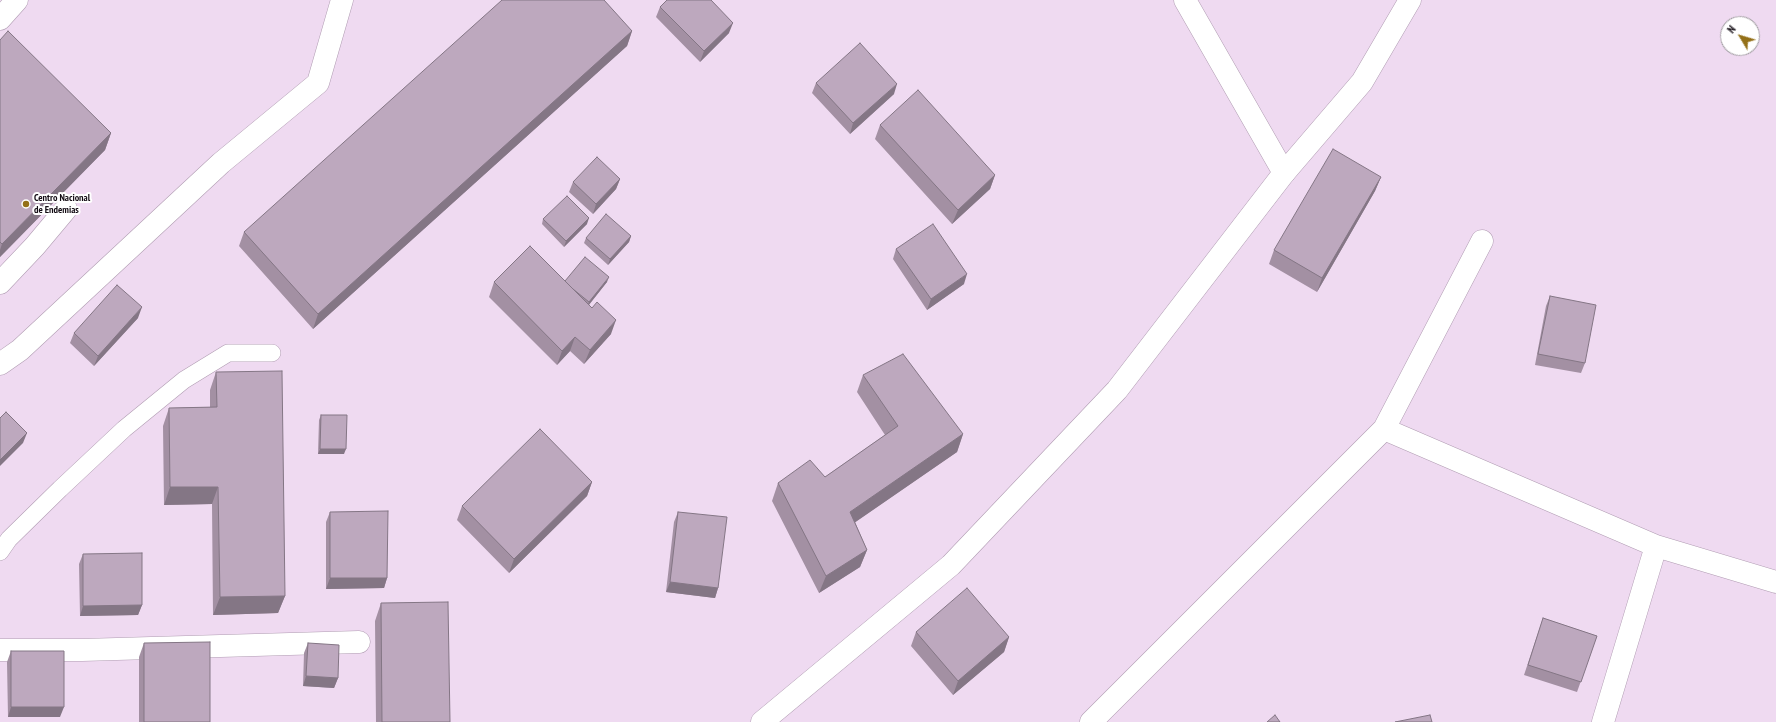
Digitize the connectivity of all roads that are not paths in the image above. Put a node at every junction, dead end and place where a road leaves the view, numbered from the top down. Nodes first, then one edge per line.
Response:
1 (17, 0) edge
2 (342, 0) edge
3 (1185, 0) edge
4 (1410, 0) edge
5 (0, 19) edge
6 (1284, 173) junction
7 (66, 209) dead end
8 (1482, 241) dead end
9 (0, 283) edge
10 (272, 353) dead end
11 (0, 364) edge
12 (1384, 429) junction
13 (1656, 546) junction
14 (0, 552) edge
15 (1776, 582) edge
16 (358, 642) dead end
17 (0, 650) edge
18 (762, 722) edge
19 (1091, 722) edge
20 (1604, 722) edge

1 - 5 street
2 - 11 street
3 - 6 street
4 - 6 street
6 - 18 street
7 - 9 street
8 - 12 street
10 - 14 lane
12 - 13 street
12 - 19 street
13 - 15 street
13 - 20 street
16 - 17 street

